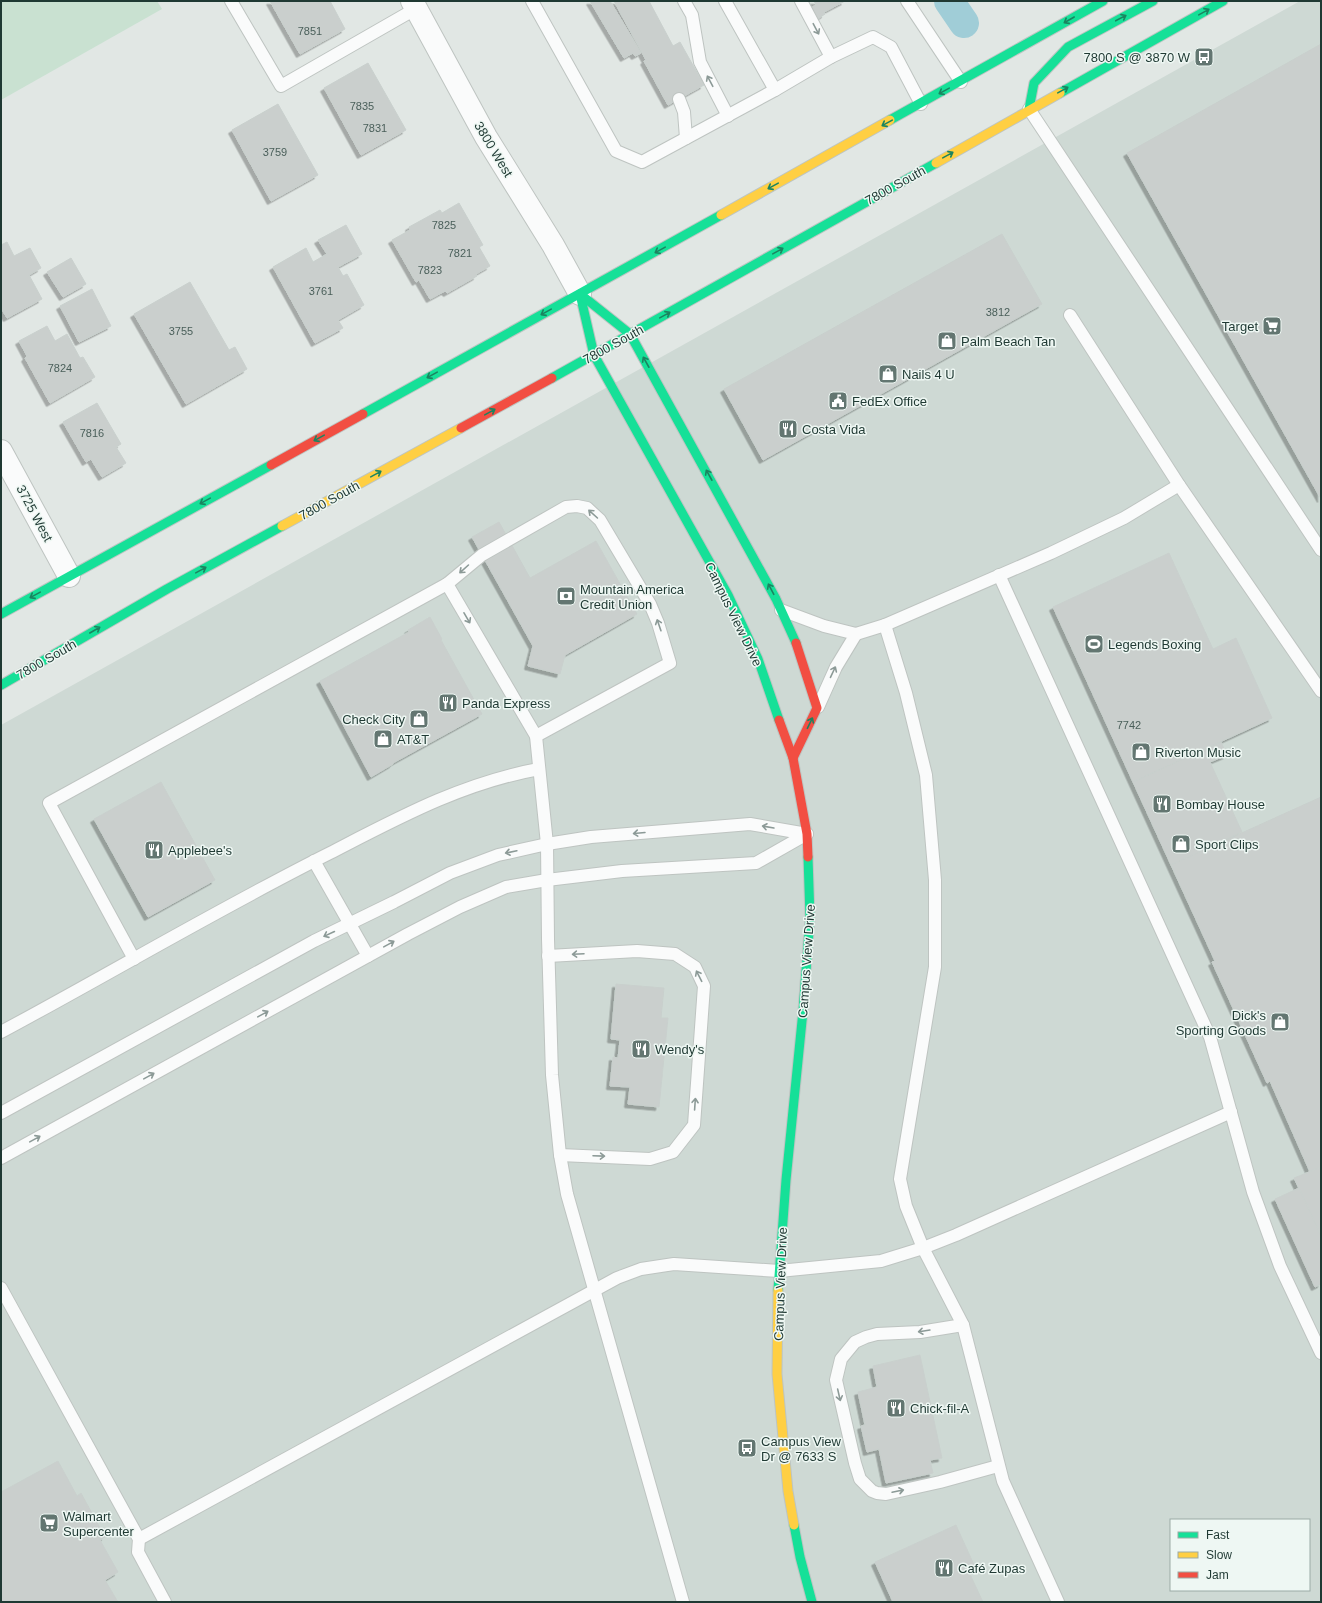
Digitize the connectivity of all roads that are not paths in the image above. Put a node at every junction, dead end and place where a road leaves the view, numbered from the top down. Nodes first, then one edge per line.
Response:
1 (231, 1) edge
2 (532, 1) edge
3 (684, 1) edge
4 (724, 1) edge
5 (801, 1) edge
6 (907, 1) edge
7 (1103, 1) edge
8 (1153, 1) edge
9 (1223, 1) edge
10 (414, 4) edge
11 (831, 58) junction
12 (960, 82) junction
13 (775, 90) junction
14 (679, 99) dead end
15 (921, 104) junction
16 (1029, 110) junction
17 (728, 116) junction
18 (686, 138) junction
19 (580, 294) junction
20 (1070, 315) dead end
21 (630, 334) junction
22 (594, 355) junction
23 (1, 451) edge
24 (1179, 485) junction
25 (1321, 550) edge
26 (999, 575) junction
27 (69, 576) junction
28 (447, 584) junction
29 (781, 610) junction
30 (1, 614) edge
31 (885, 625) junction
32 (856, 634) junction
33 (1, 685) edge
34 (1321, 691) edge
35 (817, 708) junction
36 (536, 736) junction
37 (793, 758) junction
38 (539, 769) junction
39 (807, 834) junction
40 (547, 844) junction
41 (314, 861) junction
42 (547, 880) junction
43 (349, 924) junction
44 (368, 956) junction
45 (548, 956) junction
46 (134, 959) junction
47 (1, 1032) edge
48 (1231, 1112) junction
49 (1, 1113) edge
50 (560, 1155) junction
51 (1, 1158) edge
52 (924, 1248) junction
53 (778, 1271) junction
54 (1, 1288) edge
55 (596, 1290) junction
56 (963, 1325) junction
57 (1321, 1353) edge
58 (998, 1466) junction
59 (139, 1539) junction
60 (166, 1602) edge
61 (683, 1602) edge
62 (812, 1602) edge
63 (1058, 1602) edge

1 - 10 lane
2 - 18 lane
17 -> 3 lane
4 - 13 lane
5 -> 11 lane
6 - 12 lane
7 -> 12 main road
16 -> 8 main road
16 -> 9 main road, 7800 South
10 - 19 street, 3800 West
11 - 13 lane
11 - 15 lane
12 -> 15 main road
13 - 17 lane
14 - 18 lane
15 -> 19 main road
21 -> 16 main road, 7800 South
16 - 25 lane
17 - 18 lane
19 - 21 main road
19 - 22 main road, Campus View Drive
19 -> 27 main road
20 - 24 lane
21 - 22 main road, 7800 South
29 -> 21 main road
33 -> 22 main road, 7800 South
22 - 37 main road, Campus View Drive
23 - 27 street, 3725 West
24 - 26 lane
24 - 34 lane
26 - 31 lane
26 - 48 lane
27 -> 30 main road
28 -> 36 lane
36 -> 28 lane
28 - 46 lane
29 - 32 lane
29 - 35 main road
31 - 32 lane
31 - 52 lane
35 -> 32 lane
37 -> 35 main road
36 - 38 lane
37 - 39 main road, Campus View Drive
38 - 40 lane
38 - 41 lane
39 -> 40 lane
39 - 42 lane
39 - 53 main road, Campus View Drive
40 - 42 lane
40 -> 43 lane
41 - 43 lane
41 - 46 lane
44 -> 42 lane
42 - 45 lane
43 - 44 lane
43 -> 49 lane
51 -> 44 lane
45 - 50 lane
50 -> 45 lane
46 - 47 lane
48 - 52 lane
48 - 57 lane
50 - 55 lane
52 - 53 lane
52 - 56 lane
53 - 55 lane
53 - 62 main road, Campus View Drive
54 - 59 lane
55 - 59 lane
55 - 61 lane
56 - 58 lane
56 -> 58 lane
58 - 63 lane
59 - 60 lane

